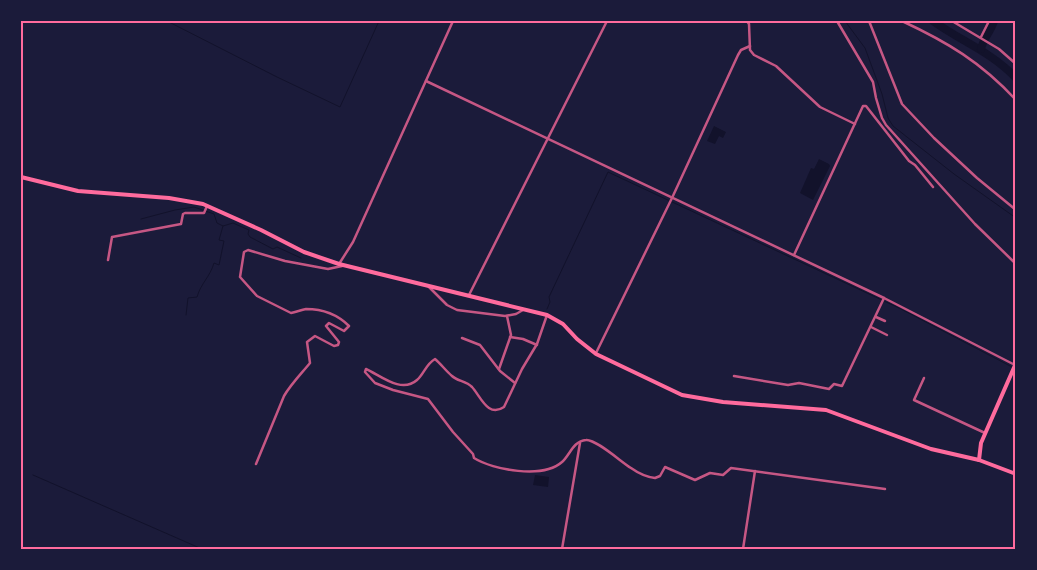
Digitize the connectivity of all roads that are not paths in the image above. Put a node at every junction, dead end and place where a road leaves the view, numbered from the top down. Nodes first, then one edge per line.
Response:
1 (453, 21) edge
2 (607, 21) edge
3 (747, 21) edge
4 (837, 21) edge
5 (869, 21) edge
6 (902, 21) edge
7 (952, 21) edge
8 (989, 21) edge
9 (982, 38) junction
10 (750, 46) junction
11 (1016, 64) edge
12 (426, 81) junction
13 (1016, 100) edge
14 (855, 124) junction
15 (547, 139) junction
16 (21, 177) edge
17 (933, 187) dead end
18 (672, 198) junction
19 (207, 206) junction
20 (1016, 210) edge
21 (794, 255) junction
22 (108, 260) dead end
23 (1016, 264) edge
24 (341, 265) junction
25 (427, 285) junction
26 (469, 295) junction
27 (884, 298) junction
28 (524, 309) junction
29 (547, 315) junction
30 (507, 316) junction
31 (876, 317) junction
32 (885, 321) dead end
33 (871, 327) junction
34 (887, 334) dead end
35 (510, 337) junction
36 (462, 338) dead end
37 (537, 345) junction
38 (596, 354) junction
39 (1015, 364) edge
40 (498, 369) junction
41 (734, 376) dead end
42 (924, 378) dead end
43 (515, 383) junction
44 (985, 433) junction
45 (580, 441) junction
46 (979, 460) junction
47 (256, 464) dead end
48 (755, 471) junction
49 (1016, 474) edge
50 (885, 489) dead end
51 (562, 549) edge
52 (743, 549) edge

1 - 12 street
2 - 15 street
3 - 10 street
4 - 23 street
5 - 20 street
6 - 13 street
7 - 9 street
8 - 9 street
9 - 11 street
10 - 14 street
10 - 18 street
12 - 15 street
12 - 24 street
14 - 17 street
14 - 21 street
15 - 18 street
15 - 26 street
16 - 19 main road
18 - 21 street
18 - 38 street
19 - 22 street
19 - 24 main road
21 - 27 street
24 - 25 main road
24 - 47 street
25 - 26 main road
25 - 30 street
26 - 28 main road
27 - 31 street
27 - 39 street
28 - 29 main road
28 - 30 street
29 - 37 street
29 - 38 main road
30 - 35 street
31 - 32 street
31 - 33 street
33 - 34 street
33 - 41 street
35 - 37 street
35 - 40 street
36 - 40 street
37 - 43 street
38 - 46 main road
39 - 44 main road
40 - 43 street
42 - 44 street
43 - 45 street
44 - 46 main road
45 - 48 street
45 - 51 street
46 - 49 main road
48 - 50 street
48 - 52 street

